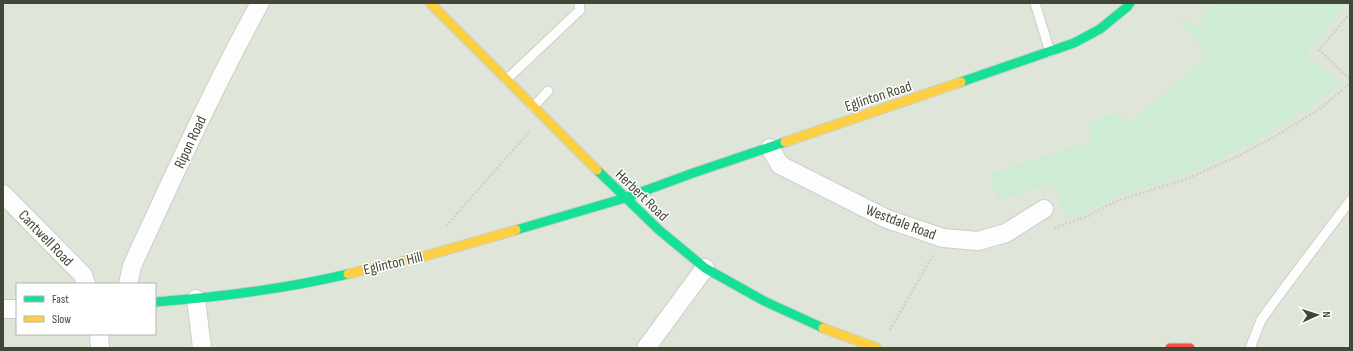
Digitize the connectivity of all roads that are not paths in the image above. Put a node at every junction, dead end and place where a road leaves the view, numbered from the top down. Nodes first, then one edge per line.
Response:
1 (260, 3) edge
2 (430, 3) edge
3 (579, 3) edge
4 (1035, 3) edge
5 (1130, 3) edge
6 (1050, 52) junction
7 (506, 80) junction
8 (548, 91) dead end
9 (533, 107) junction
10 (770, 148) junction
11 (3, 194) edge
12 (625, 198) junction
13 (1350, 201) edge
14 (1044, 209) road end
15 (705, 268) junction
16 (86, 283) edge
17 (128, 283) edge
18 (196, 299) junction
19 (156, 302) edge
20 (3, 309) edge
21 (16, 309) edge
22 (99, 335) edge
23 (100, 348) edge
24 (202, 348) edge
25 (646, 348) edge
26 (877, 348) edge
27 (1170, 348) edge
28 (1190, 348) edge
29 (1250, 348) edge

1 - 17 street, Ripon Road
2 - 7 street, Herbert Road
3 - 7 lane
4 - 6 lane
5 - 6 street, Eglinton Road
6 - 10 street, Eglinton Road
7 - 9 street, Herbert Road
8 - 9 lane
9 - 12 street, Herbert Road
10 - 12 street, Eglinton Road
10 - 14 street, Westdale Road
11 - 16 street, Cantwell Road
12 - 15 street, Herbert Road
12 - 18 street, Eglinton Hill
13 - 29 lane
15 - 25 street
15 - 26 street, Herbert Road
18 - 19 street, Eglinton Hill
18 - 24 street
20 - 21 street
22 - 23 street
27 - 28 street

